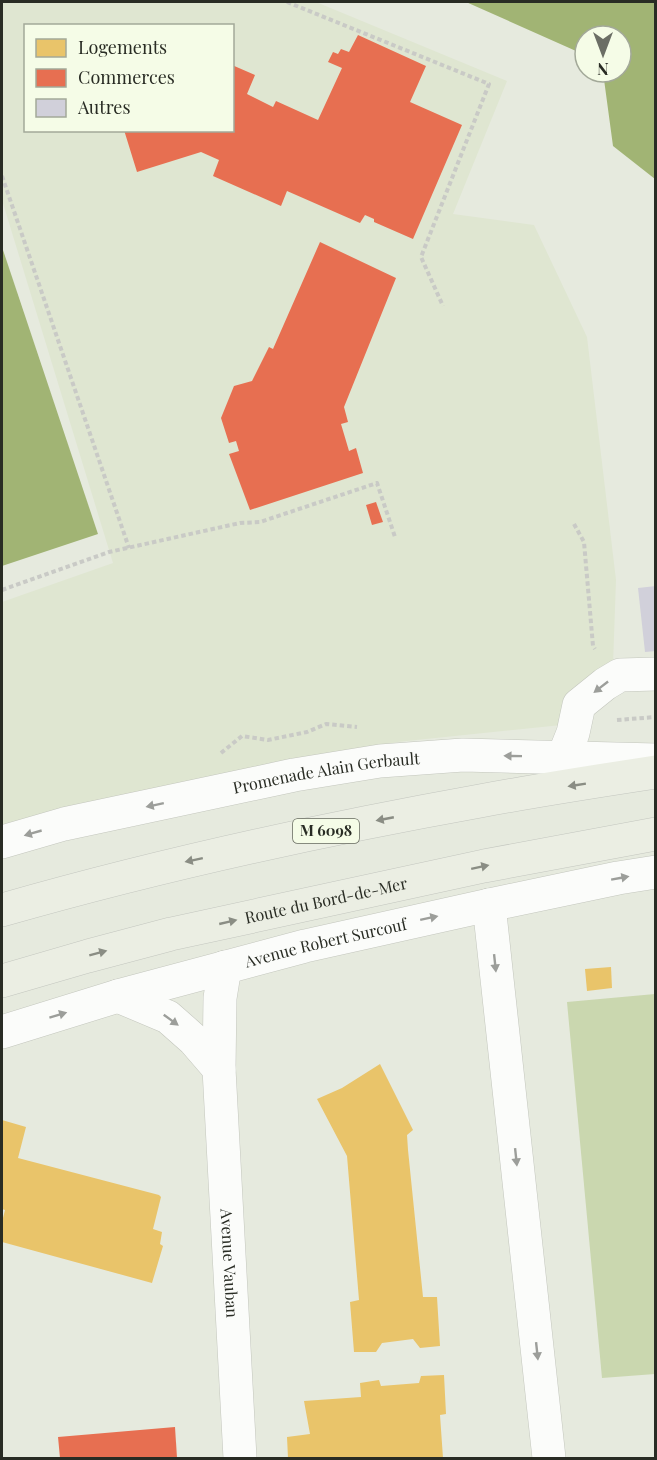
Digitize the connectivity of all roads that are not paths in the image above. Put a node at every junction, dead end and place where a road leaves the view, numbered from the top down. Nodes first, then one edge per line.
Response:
1 (656, 674) edge
2 (563, 758) junction
3 (656, 760) edge
4 (656, 772) edge
5 (656, 834) edge
6 (2, 842) edge
7 (656, 872) edge
8 (489, 905) junction
9 (2, 910) edge
10 (225, 967) junction
11 (2, 981) edge
12 (118, 996) junction
13 (2, 1032) edge
14 (219, 1069) junction
15 (240, 1458) edge
16 (549, 1458) edge

1 -> 2 street
2 - 3 street, Promenade Alain Gerbault
2 -> 6 street, Promenade Alain Gerbault
4 -> 9 main road, M 6098
11 -> 5 main road, Route du Bord-de-Mer
8 -> 7 street, Avenue Robert Surcouf
10 -> 8 street, Avenue Robert Surcouf
8 -> 16 street
10 - 12 street, Avenue Robert Surcouf
10 - 14 street, Avenue Vauban
13 -> 12 street, Avenue Robert Surcouf
12 -> 14 street
14 - 15 street, Avenue Vauban

